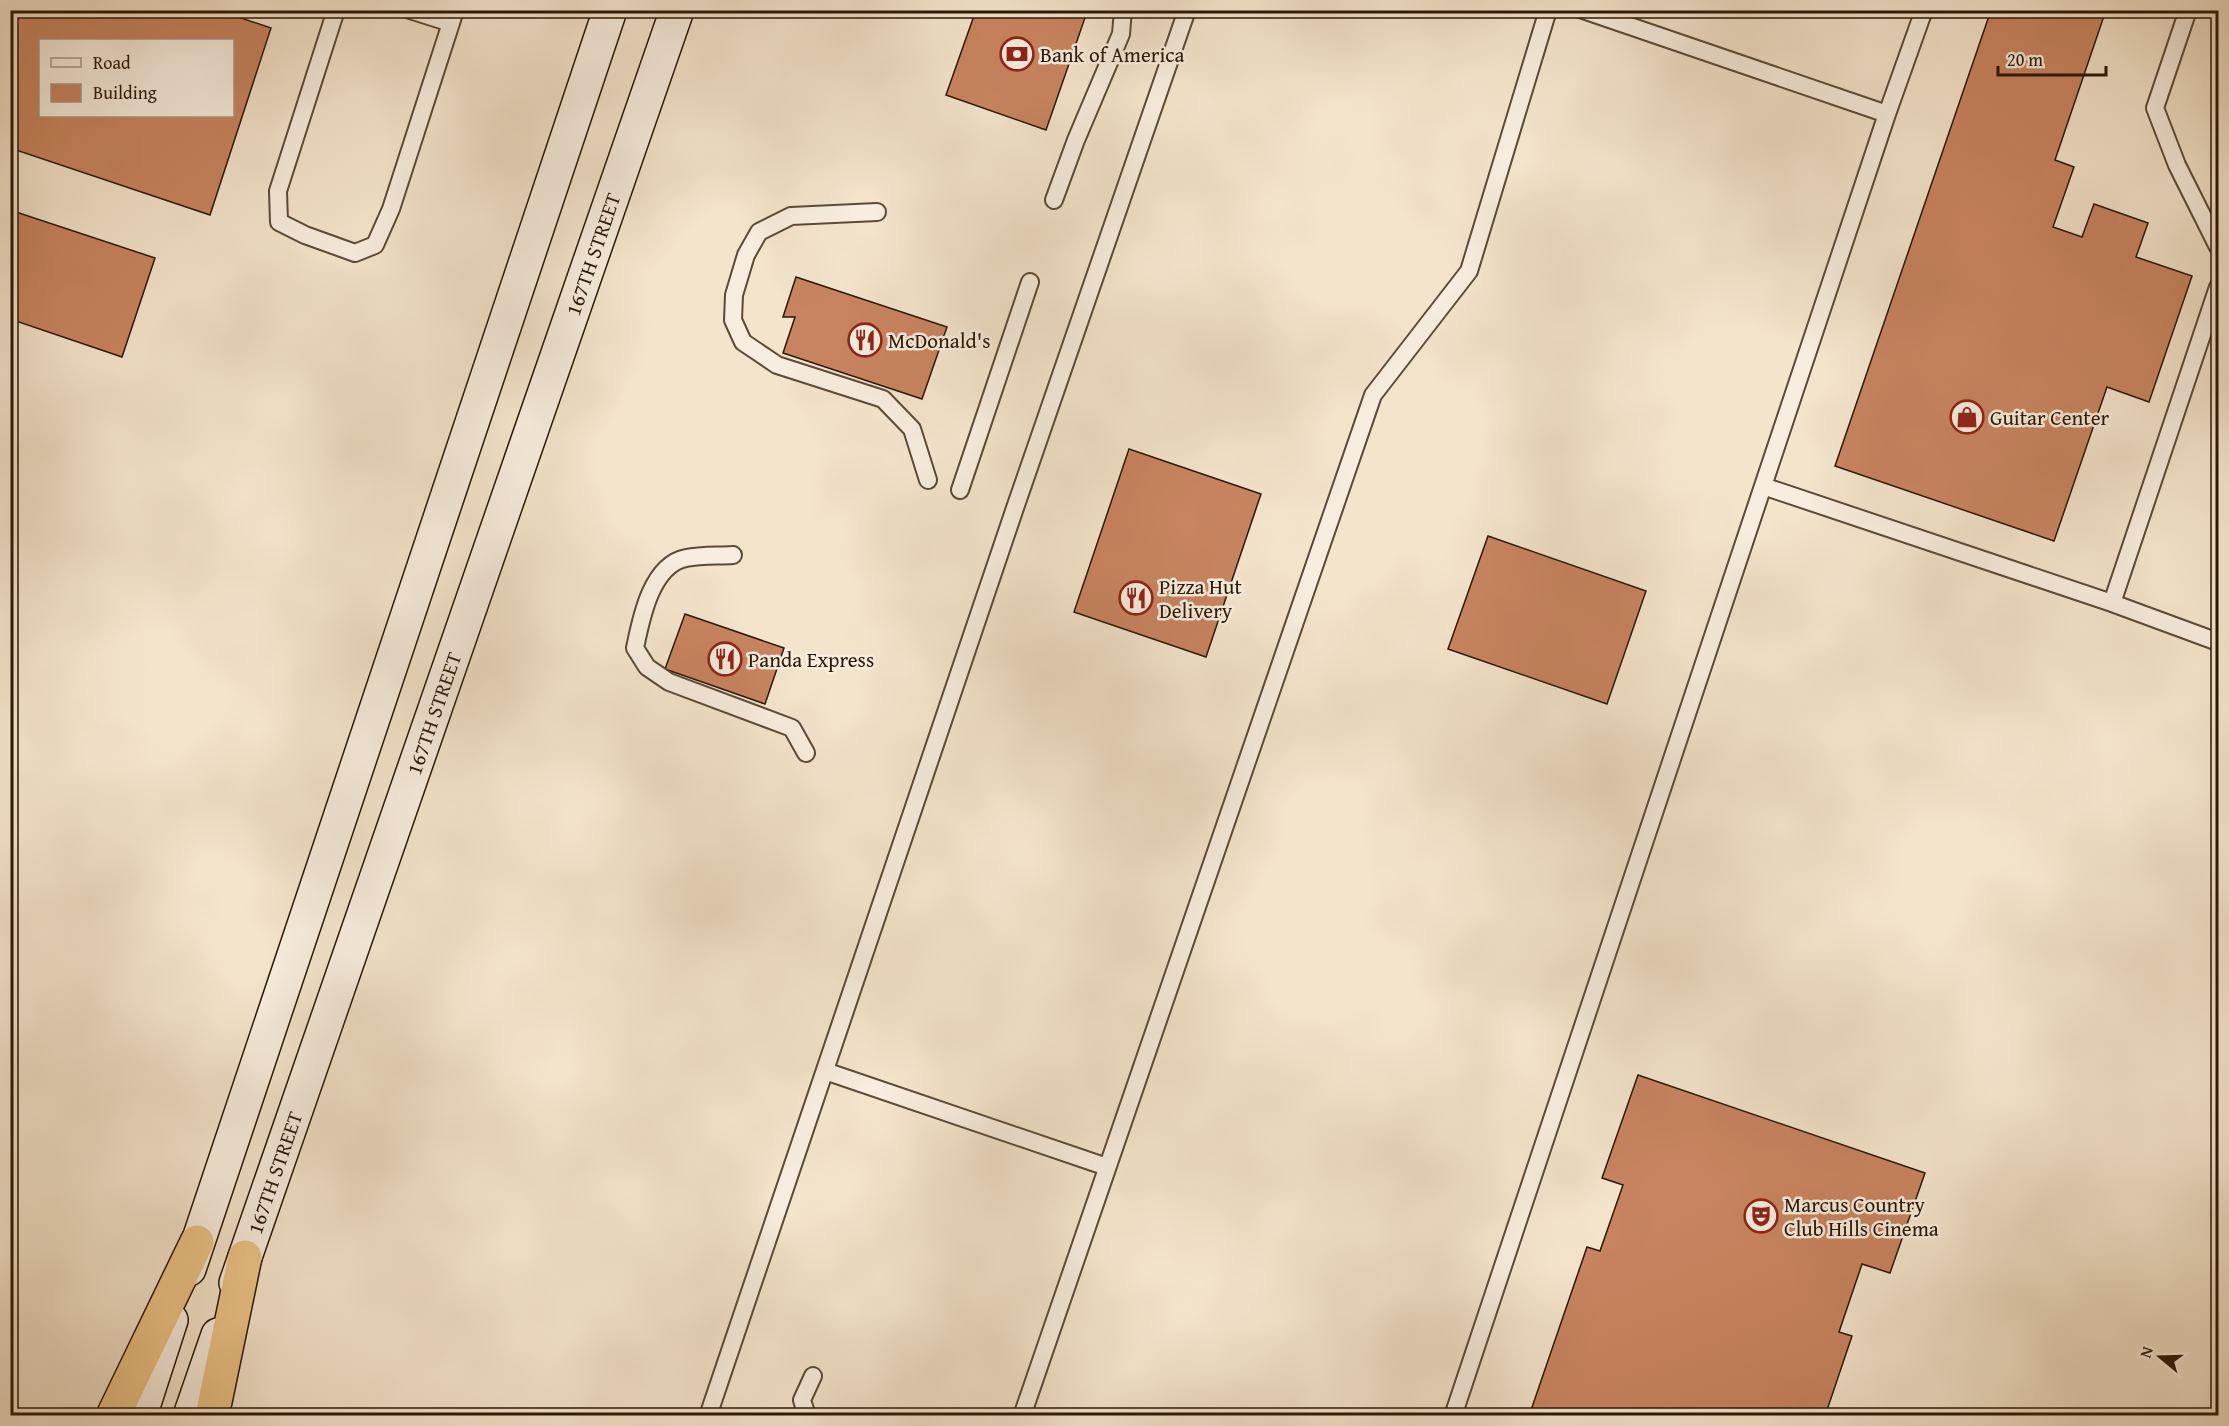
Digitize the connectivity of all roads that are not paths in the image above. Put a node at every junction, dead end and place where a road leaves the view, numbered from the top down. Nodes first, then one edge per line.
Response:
1 (336, 10) edge
2 (410, 10) edge
3 (610, 10) edge
4 (677, 10) edge
5 (1123, 10) edge
6 (1187, 10) edge
7 (1548, 10) edge
8 (1583, 10) edge
9 (1924, 10) edge
10 (2187, 10) edge
11 (453, 17) edge
12 (1887, 114) junction
13 (1054, 200) dead end
14 (877, 212) dead end
15 (2218, 247) edge
16 (1030, 282) dead end
17 (2218, 287) edge
18 (928, 480) dead end
19 (1763, 486) junction
20 (960, 490) dead end
21 (733, 555) dead end
22 (2112, 603) junction
23 (2218, 642) edge
24 (806, 753) dead end
25 (825, 1071) junction
26 (1107, 1167) junction
27 (197, 1242) junction
28 (245, 1257) junction
29 (813, 1376) dead end
30 (114, 1416) edge
31 (140, 1416) edge
32 (190, 1416) edge
33 (212, 1416) edge
34 (708, 1416) edge
35 (807, 1416) edge
36 (1022, 1416) edge
37 (1453, 1416) edge

1 - 11 lane
2 - 11 lane
3 - 27 main road
4 - 28 main road, 167TH STREET
5 - 13 lane
6 - 25 lane
7 - 26 lane
8 - 12 lane
9 - 12 lane
10 - 15 lane
12 - 19 lane
14 - 18 lane
16 - 20 lane
17 - 22 lane
19 - 22 lane
19 - 37 lane
21 - 24 lane
22 - 23 lane
25 - 26 lane
25 - 34 lane
26 - 36 lane
27 - 30 highway
27 - 31 main road
28 - 32 main road, 167TH STREET
28 - 33 highway
29 - 35 lane

